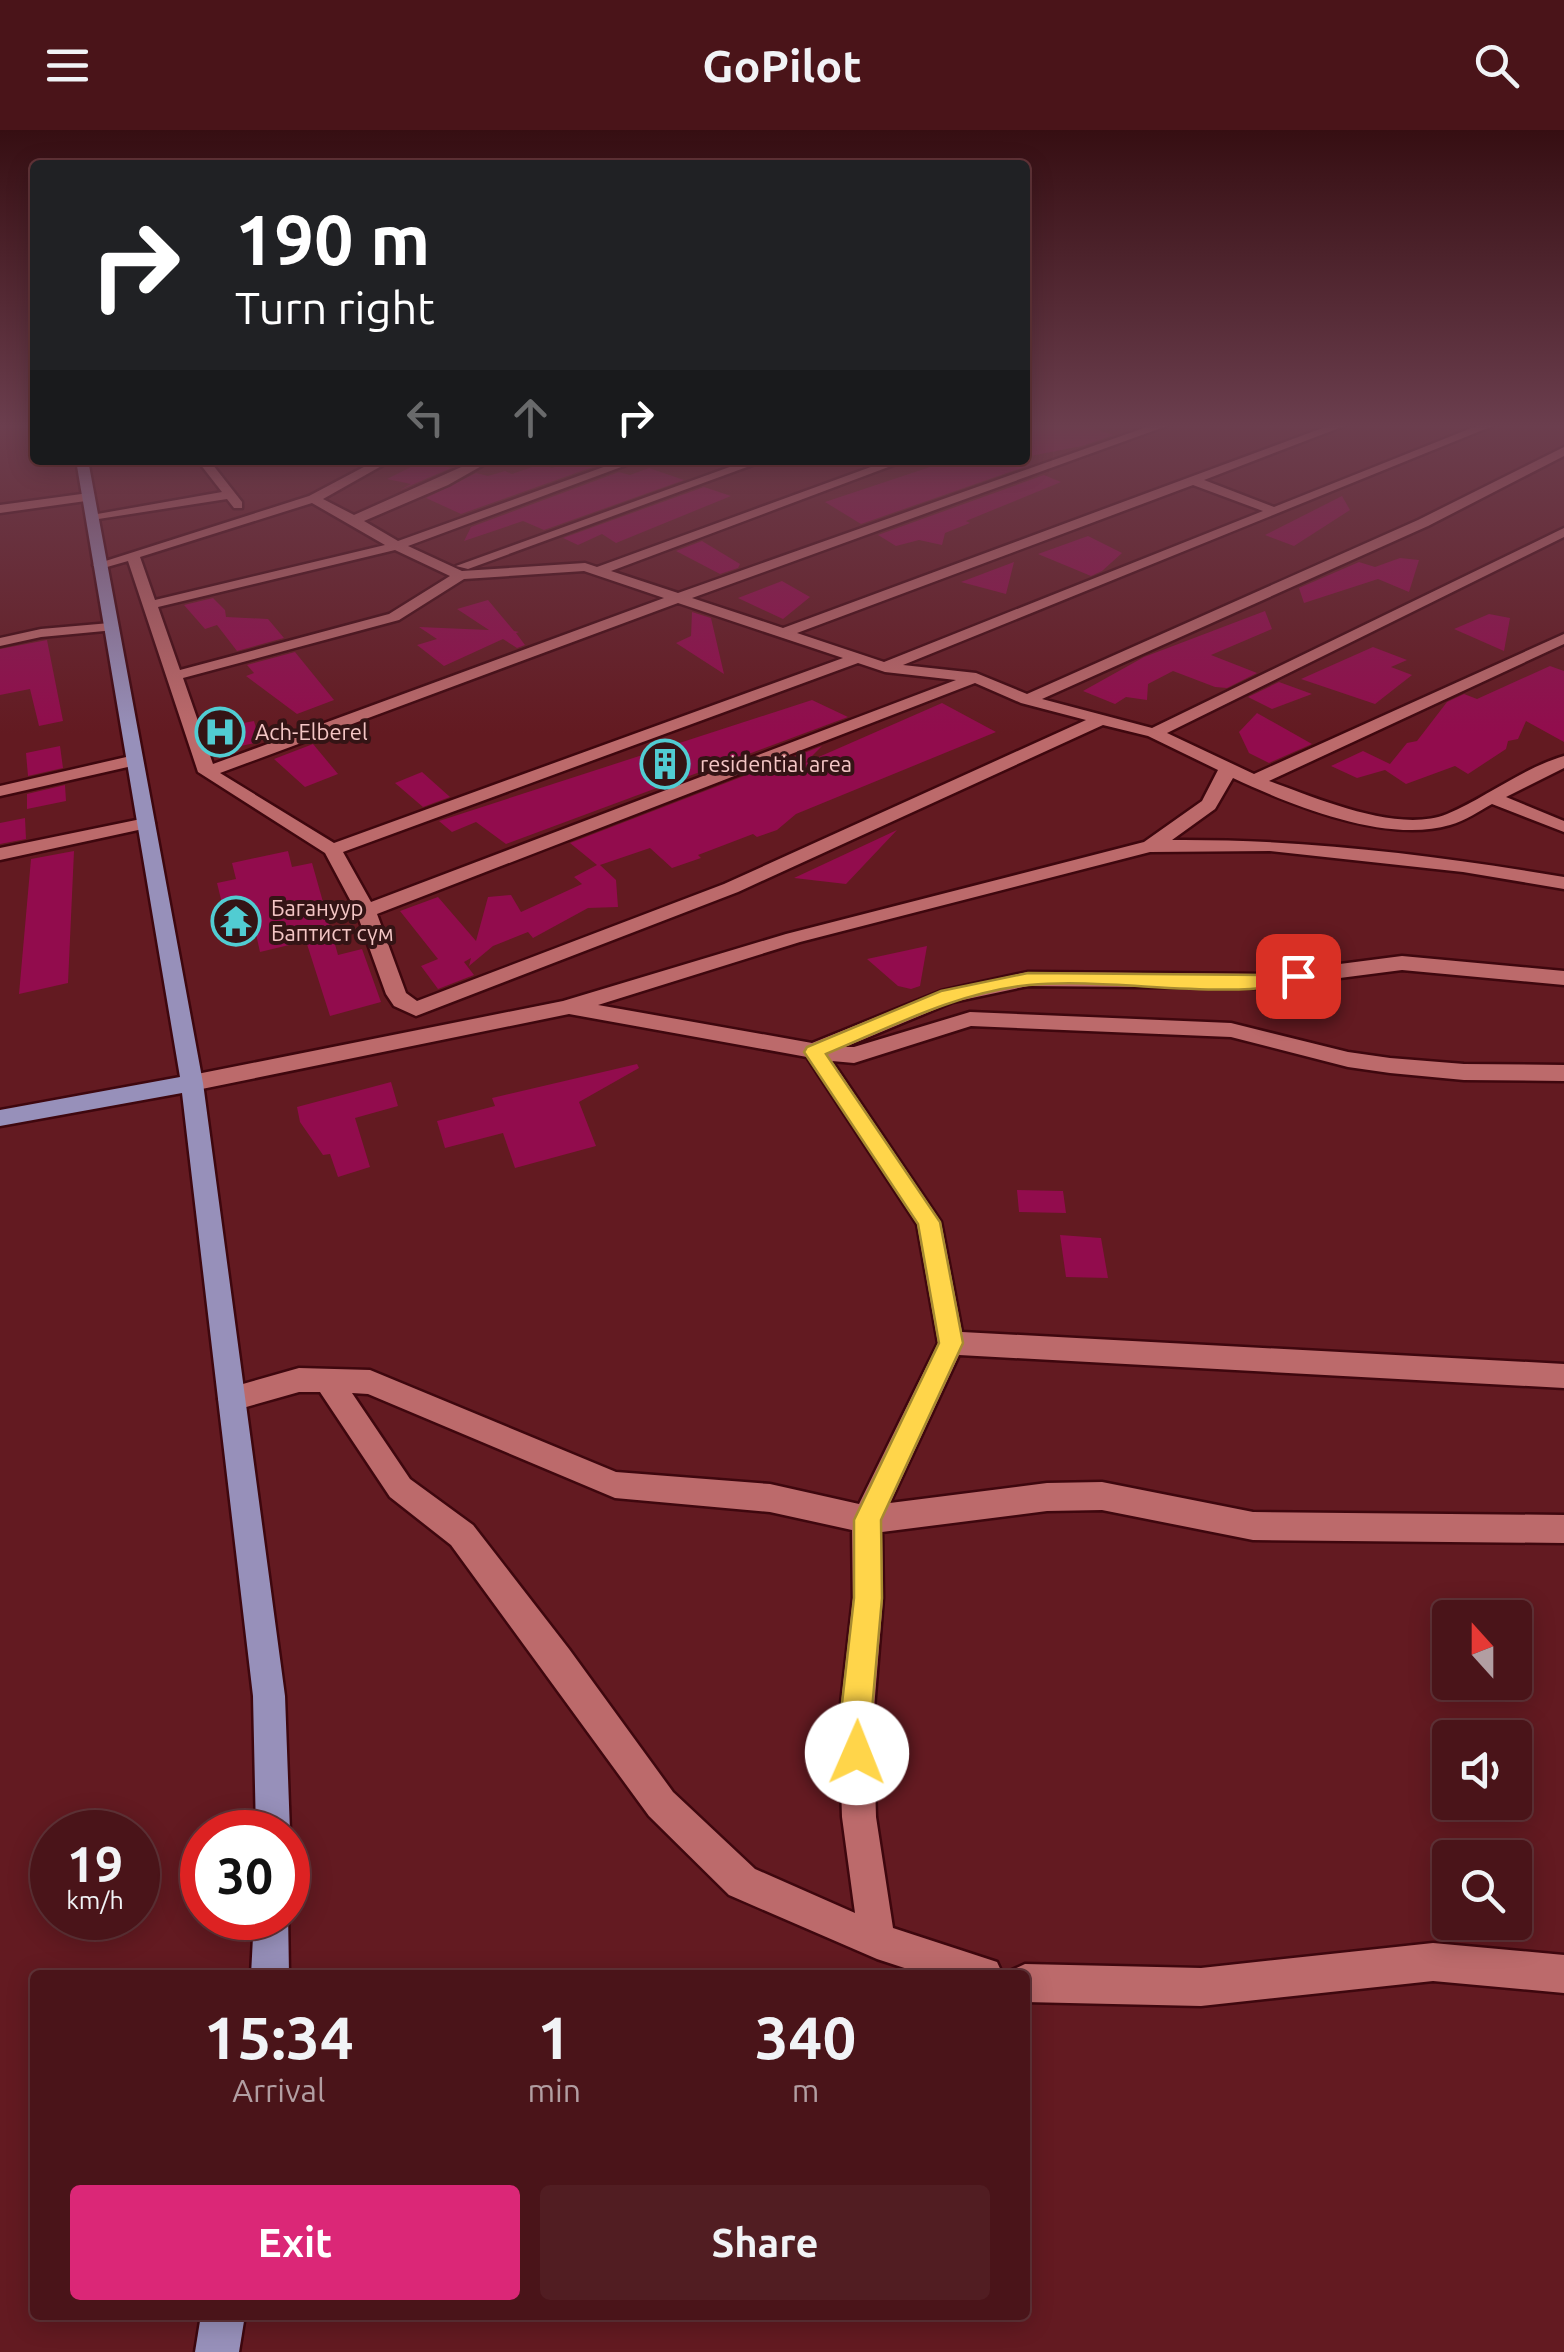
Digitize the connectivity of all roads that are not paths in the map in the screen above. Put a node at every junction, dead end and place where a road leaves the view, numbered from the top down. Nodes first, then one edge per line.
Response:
1 (94, 527) edge
2 (230, 527) edge
3 (368, 527) edge
4 (449, 527) edge
5 (580, 527) edge
6 (719, 527) edge
7 (878, 527) edge
8 (1069, 527) edge
9 (1240, 527) edge
10 (1413, 527) edge
11 (1564, 532) edge
12 (396, 546) junction
13 (133, 556) junction
14 (100, 565) junction
15 (598, 571) junction
16 (455, 573) junction
17 (678, 598) junction
18 (150, 606) junction
19 (110, 627) junction
20 (783, 633) junction
21 (1564, 638) edge
22 (0, 642) edge
23 (858, 658) junction
24 (885, 667) junction
25 (174, 676) junction
26 (976, 678) junction
27 (1026, 700) junction
28 (1100, 720) junction
29 (1154, 733) junction
30 (135, 760) junction
31 (1564, 761) edge
32 (1227, 768) junction
33 (207, 772) junction
34 (1254, 781) junction
35 (0, 791) edge
36 (1492, 798) junction
37 (146, 822) junction
38 (1564, 826) edge
39 (1150, 846) junction
40 (332, 850) junction
41 (0, 854) edge
42 (1564, 884) edge
43 (366, 911) junction
44 (1064, 977) junction
45 (1564, 978) edge
46 (565, 1008) junction
47 (1064, 1024) junction
48 (814, 1052) junction
49 (1564, 1073) edge
50 (192, 1083) junction
51 (0, 1118) edge
52 (951, 1343) junction
53 (1564, 1376) edge
54 (328, 1381) junction
55 (232, 1398) junction
56 (867, 1520) junction
57 (1564, 1528) edge
58 (272, 1810) edge
59 (271, 1940) edge
60 (877, 1941) junction
61 (270, 1970) edge
62 (968, 1970) edge
63 (1564, 1974) edge
64 (1030, 1983) edge
65 (222, 2320) edge
66 (216, 2352) edge

1 - 14 main road
2 - 13 street
3 - 12 street
4 - 12 street
5 - 16 street
6 - 15 street
7 - 17 street
8 - 20 street
9 - 24 street
10 - 27 street
11 - 29 street
12 - 16 street
12 - 18 street
13 - 14 street
13 - 18 street
14 - 19 main road
15 - 16 street
15 - 17 street
16 - 25 street
17 - 20 street
17 - 33 street
18 - 25 street
19 - 22 street
19 - 30 main road
20 - 23 street
21 - 34 street
23 - 24 street
23 - 40 street
24 - 26 street
25 - 33 street
26 - 27 street
26 - 43 street
27 - 28 street
28 - 29 street
28 - 43 street
29 - 32 street
30 - 35 street
30 - 37 main road
31 - 36 street
32 - 34 street
32 - 39 street
33 - 40 street
34 - 36 street
36 - 38 street
37 - 41 street
37 - 50 main road
39 - 42 street
39 - 46 street
40 - 43 street
44 - 45 street
44 - 47 street
44 - 48 street
46 - 48 street
46 - 50 street
47 - 48 street
47 - 49 street
48 - 52 street
50 - 51 main road
50 - 55 main road
52 - 53 street
52 - 56 street
54 - 55 street
54 - 56 street
54 - 60 street
55 - 58 main road
56 - 57 street
56 - 60 street
59 - 61 main road
60 - 62 street
63 - 64 street
65 - 66 main road

